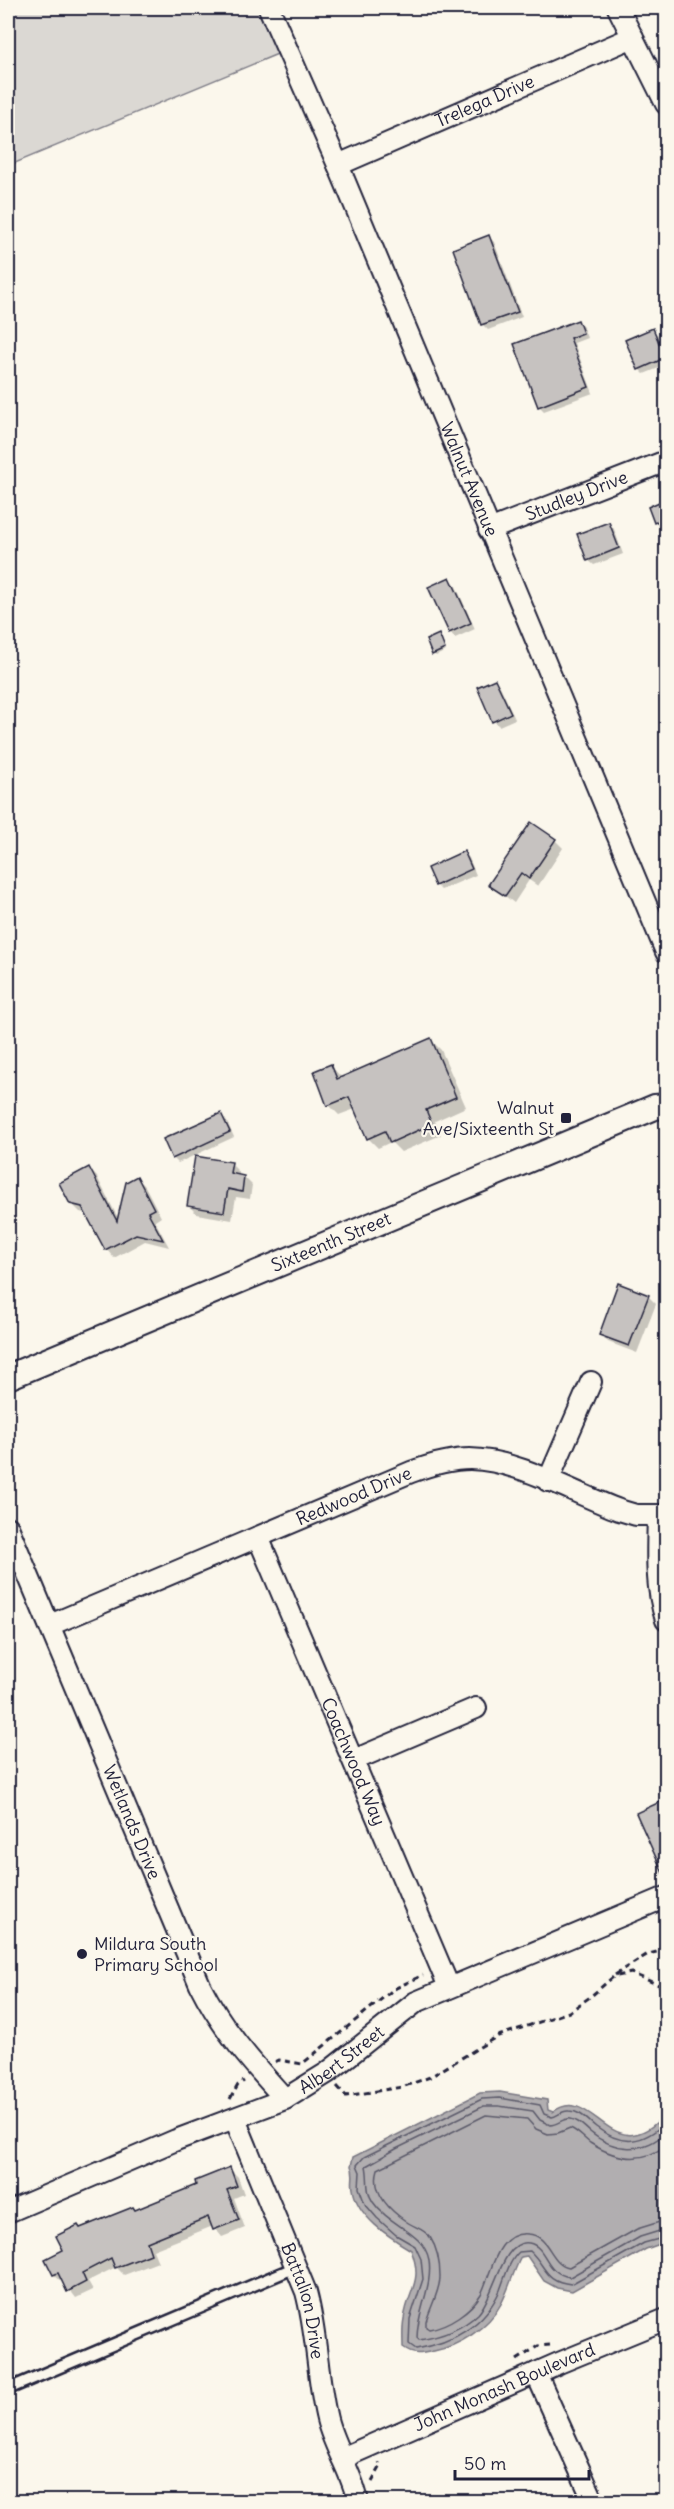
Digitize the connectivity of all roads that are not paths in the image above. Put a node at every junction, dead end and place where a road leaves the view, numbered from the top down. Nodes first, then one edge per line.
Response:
1 (269, 8) edge
2 (618, 8) edge
3 (633, 37) junction
4 (666, 104) edge
5 (338, 165) junction
6 (666, 461) edge
7 (489, 530) junction
8 (666, 952) edge
9 (662, 1103) edge
10 (8, 1377) edge
11 (591, 1382) dead end
12 (548, 1481) junction
13 (662, 1516) edge
14 (8, 1527) edge
15 (258, 1537) junction
16 (666, 1620) edge
17 (50, 1625) junction
18 (476, 1708) dead end
19 (354, 1760) junction
20 (666, 1897) edge
21 (449, 1987) junction
22 (285, 2099) junction
23 (235, 2119) junction
24 (8, 2212) edge
25 (296, 2267) junction
26 (666, 2319) edge
27 (536, 2373) junction
28 (8, 2389) edge
29 (342, 2458) junction
30 (360, 2497) edge
31 (594, 2502) edge

1 - 5 street, Walnut Avenue
2 - 3 street
3 - 4 street
3 - 5 street, Trelega Drive
5 - 7 street, Walnut Avenue
6 - 7 street, Studley Drive
7 - 8 street, Walnut Avenue
9 - 10 street, Sixteenth Street
11 - 12 street
12 - 13 street, Redwood Drive
12 - 15 street, Redwood Drive
13 - 16 street
14 - 17 street, Wetlands Drive
15 - 17 street, Redwood Drive
15 - 19 street, Coachwood Way
17 - 22 street, Wetlands Drive
18 - 19 street
19 - 21 street, Coachwood Way
20 - 21 street, Albert Street
21 - 22 street, Albert Street
22 - 23 street, Albert Street
23 - 24 street, Albert Street
23 - 25 street, Battalion Drive
25 - 28 lane
25 - 29 street, Battalion Drive
26 - 27 street, John Monash Boulevard
27 - 29 street, John Monash Boulevard
27 - 31 street
29 - 30 street, Battalion Drive

